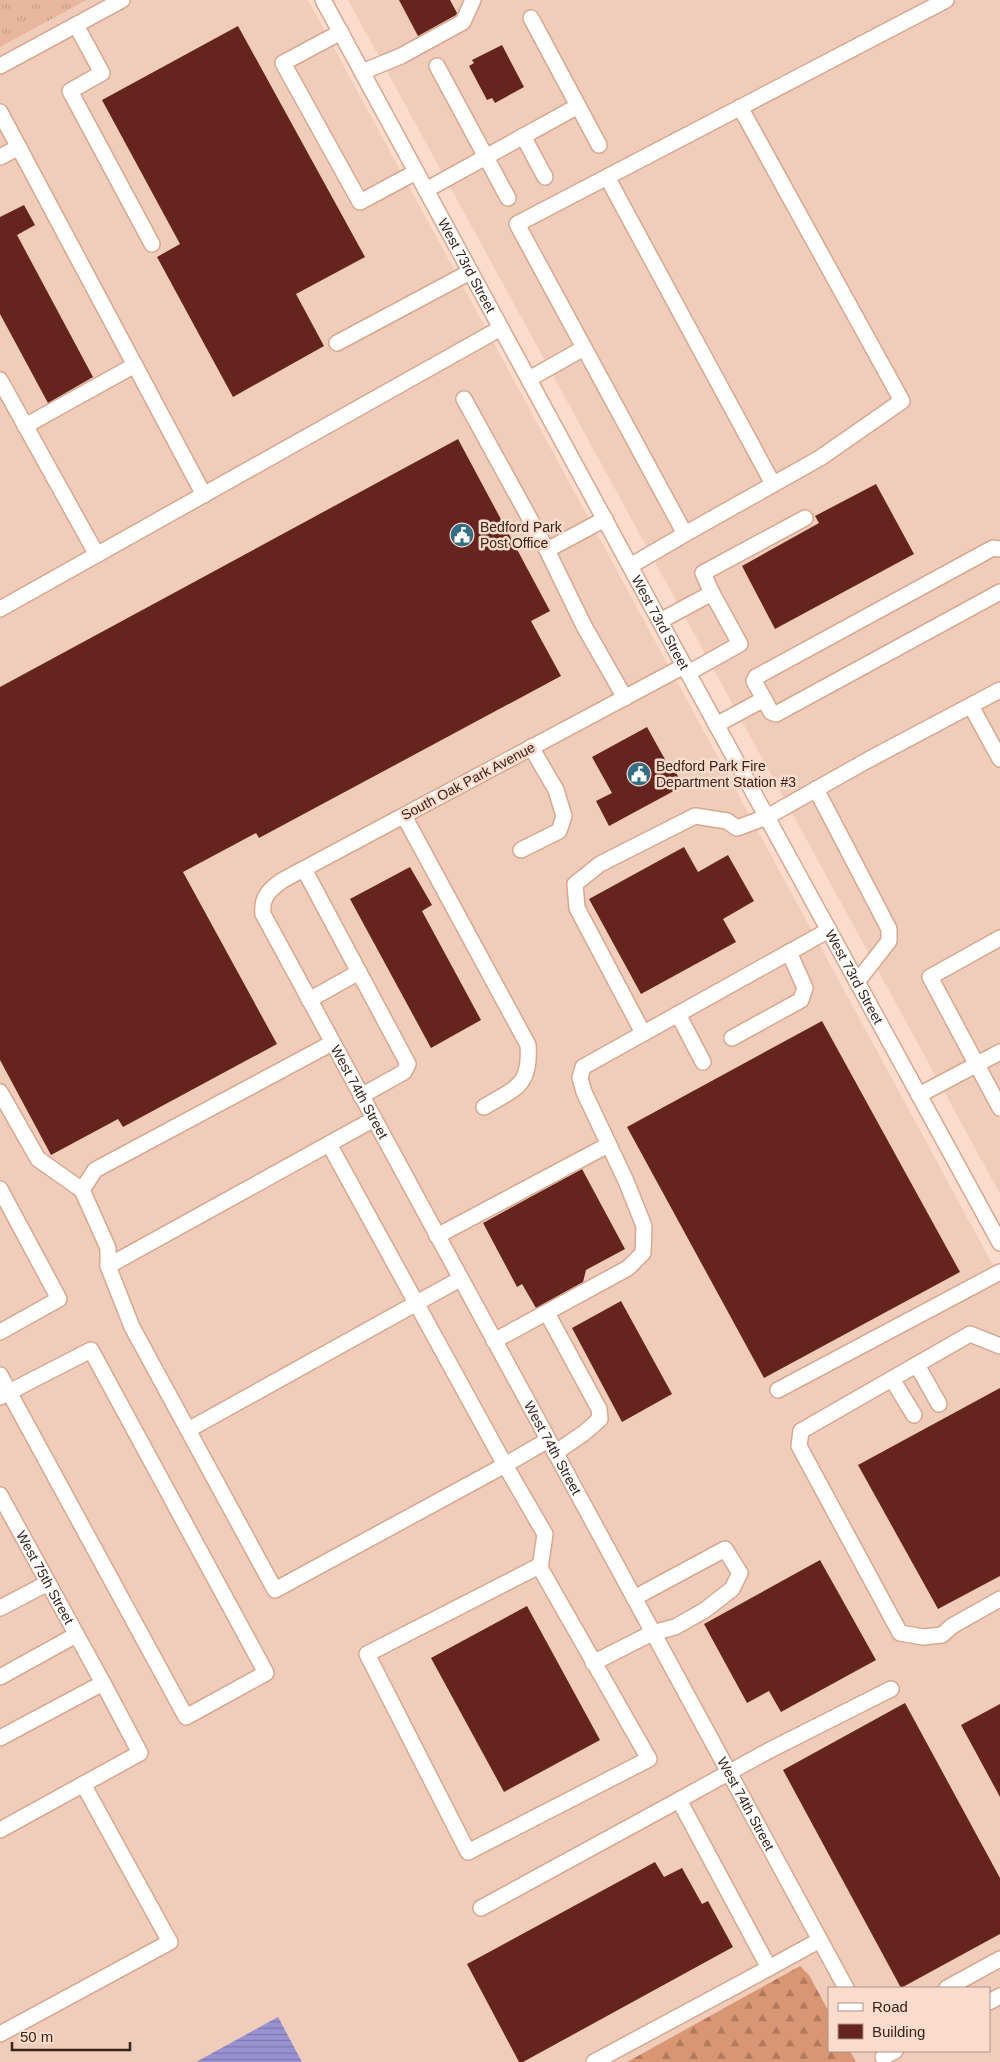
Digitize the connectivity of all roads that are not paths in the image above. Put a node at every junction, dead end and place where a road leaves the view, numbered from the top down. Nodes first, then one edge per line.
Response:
1 (122, 0) edge
2 (323, 0) edge
3 (472, 0) edge
4 (946, 0) edge
5 (531, 18) dead end
6 (76, 25) junction
7 (341, 32) junction
8 (0, 66) edge
9 (437, 66) dead end
10 (362, 72) junction
11 (578, 106) junction
12 (740, 108) junction
13 (0, 112) edge
14 (523, 136) junction
15 (599, 145) dead end
16 (19, 147) junction
17 (0, 157) edge
18 (486, 157) junction
19 (416, 172) junction
20 (545, 177) dead end
21 (608, 177) junction
22 (426, 190) junction
23 (508, 198) dead end
24 (152, 244) dead end
25 (470, 272) junction
26 (501, 328) junction
27 (337, 343) dead end
28 (584, 348) junction
29 (135, 365) junction
30 (529, 379) junction
31 (0, 380) edge
32 (464, 399) dead end
33 (25, 426) junction
34 (773, 484) junction
35 (204, 495) junction
36 (806, 518) dead end
37 (605, 519) junction
38 (685, 534) junction
39 (1000, 549) edge
40 (547, 550) junction
41 (97, 555) junction
42 (630, 566) junction
43 (1000, 592) edge
44 (712, 593) junction
45 (0, 609) edge
46 (660, 621) junction
47 (686, 670) junction
48 (1000, 690) edge
49 (625, 698) junction
50 (764, 700) junction
51 (971, 706) junction
52 (716, 725) junction
53 (531, 748) junction
54 (1000, 760) edge
55 (816, 789) junction
56 (404, 816) junction
57 (767, 817) junction
58 (521, 850) dead end
59 (304, 869) junction
60 (262, 906) joint
61 (829, 930) junction
62 (1000, 938) edge
63 (790, 952) junction
64 (359, 972) junction
65 (857, 982) junction
66 (309, 1000) junction
67 (678, 1014) junction
68 (643, 1033) junction
69 (732, 1038) dead end
70 (332, 1043) junction
71 (1000, 1052) edge
72 (703, 1062) dead end
73 (976, 1064) junction
74 (0, 1092) edge
75 (919, 1095) junction
76 (361, 1096) junction
77 (484, 1107) dead end
78 (1000, 1108) edge
79 (374, 1119) junction
80 (330, 1144) junction
81 (608, 1145) junction
82 (0, 1189) edge
83 (82, 1190) junction
84 (437, 1236) junction
85 (1000, 1243) edge
86 (108, 1266) junction
87 (1000, 1272) edge
88 (460, 1278) junction
89 (417, 1304) junction
90 (547, 1313) junction
91 (0, 1332) edge
92 (494, 1341) junction
93 (1000, 1346) edge
94 (917, 1365) junction
95 (0, 1375) edge
96 (892, 1379) junction
97 (778, 1390) dead end
98 (5, 1395) edge
99 (939, 1404) dead end
100 (914, 1414) dead end
101 (188, 1430) junction
102 (552, 1446) junction
103 (505, 1465) junction
104 (0, 1495) edge
105 (540, 1569) junction
106 (42, 1586) junction
107 (634, 1598) junction
108 (1000, 1599) edge
109 (0, 1608) edge
110 (652, 1633) junction
111 (76, 1635) junction
112 (593, 1663) junction
113 (0, 1677) edge
114 (103, 1683) junction
115 (891, 1689) dead end
116 (0, 1738) edge
117 (728, 1773) junction
118 (83, 1784) junction
119 (679, 1800) junction
120 (0, 1830) edge
121 (481, 1908) dead end
122 (820, 1940) junction
123 (1000, 1959) edge
124 (769, 1968) junction
125 (845, 1987) edge
126 (949, 1987) edge
127 (0, 2034) edge
128 (594, 2062) edge

1 - 6 street
2 - 7 street, West 73rd Street
3 - 10 street
4 - 12 street
5 - 11 street
6 - 8 street
6 - 24 street
7 - 10 street, West 73rd Street
7 - 19 street
9 - 18 street
10 - 19 street, West 73rd Street
11 - 14 street
11 - 15 street
12 - 21 street
12 - 34 street
13 - 16 street
14 - 18 street
14 - 20 street
16 - 17 street
16 - 29 street
18 - 22 street
18 - 23 street
19 - 22 street, West 73rd Street
21 - 28 street
21 - 34 street
22 - 25 street, West 73rd Street
25 - 26 street, West 73rd Street
25 - 27 street
26 - 30 street, West 73rd Street
26 - 35 street
28 - 30 street
28 - 38 street
29 - 33 street
29 - 35 street
30 - 37 street, West 73rd Street
31 - 33 street
32 - 40 street
33 - 41 street
34 - 38 street
35 - 41 street
36 - 44 street
37 - 40 street
37 - 42 street, West 73rd Street
38 - 42 street
39 - 50 street
40 - 49 street
41 - 45 street
42 - 46 street, West 73rd Street
43 - 50 street
44 - 46 street
44 - 47 street, South Oak Park Avenue
46 - 47 street, West 73rd Street
47 - 49 street, South Oak Park Avenue
47 - 52 street, West 73rd Street
48 - 51 street
49 - 53 street, South Oak Park Avenue
50 - 52 street
51 - 54 street
51 - 55 street
52 - 57 street, West 73rd Street
53 - 56 street, South Oak Park Avenue
53 - 58 street
55 - 57 street
55 - 65 street
56 - 59 street, South Oak Park Avenue
56 - 77 street
57 - 61 street, West 73rd Street
57 - 68 street
59 - 60 street, South Oak Park Avenue
59 - 64 street
60 - 66 street, West 74th Street
61 - 63 street
61 - 65 street, West 73rd Street
62 - 73 street
63 - 67 street
63 - 69 street
64 - 66 street
64 - 76 street
65 - 75 street, West 73rd Street
66 - 70 street, West 74th Street
67 - 68 street
67 - 72 street
68 - 81 street
70 - 76 street, West 74th Street
70 - 83 street
71 - 73 street
73 - 75 street
73 - 78 street
74 - 83 street
75 - 85 street, West 73rd Street
76 - 79 street, West 74th Street
79 - 80 street
79 - 84 street, West 74th Street
80 - 86 street
80 - 89 street
81 - 84 street
81 - 90 street
82 - 91 street
83 - 86 street
84 - 88 street, West 74th Street
86 - 101 street
87 - 97 street
88 - 89 street
88 - 92 street, West 74th Street
89 - 101 street
89 - 103 street
90 - 92 street
90 - 102 street
92 - 102 street, West 74th Street
93 - 94 street
94 - 96 street
94 - 99 street
95 - 98 street
96 - 100 street
96 - 108 street
98 - 98 street
101 - 103 street
102 - 103 street
102 - 107 street, West 74th Street
103 - 105 street
104 - 106 street, West 75th Street
105 - 112 street
105 - 112 street
106 - 109 street
106 - 111 street, West 75th Street
107 - 110 street, West 74th Street
107 - 110 street
110 - 112 street
110 - 117 street, West 74th Street
111 - 113 street
111 - 114 street, West 75th Street
114 - 116 street
114 - 118 street, West 75th Street
115 - 117 street
117 - 119 street
117 - 122 street, West 74th Street
118 - 120 street
118 - 127 street
119 - 121 street
119 - 124 street
122 - 124 street
122 - 125 street, West 74th Street
123 - 126 street
124 - 128 street

